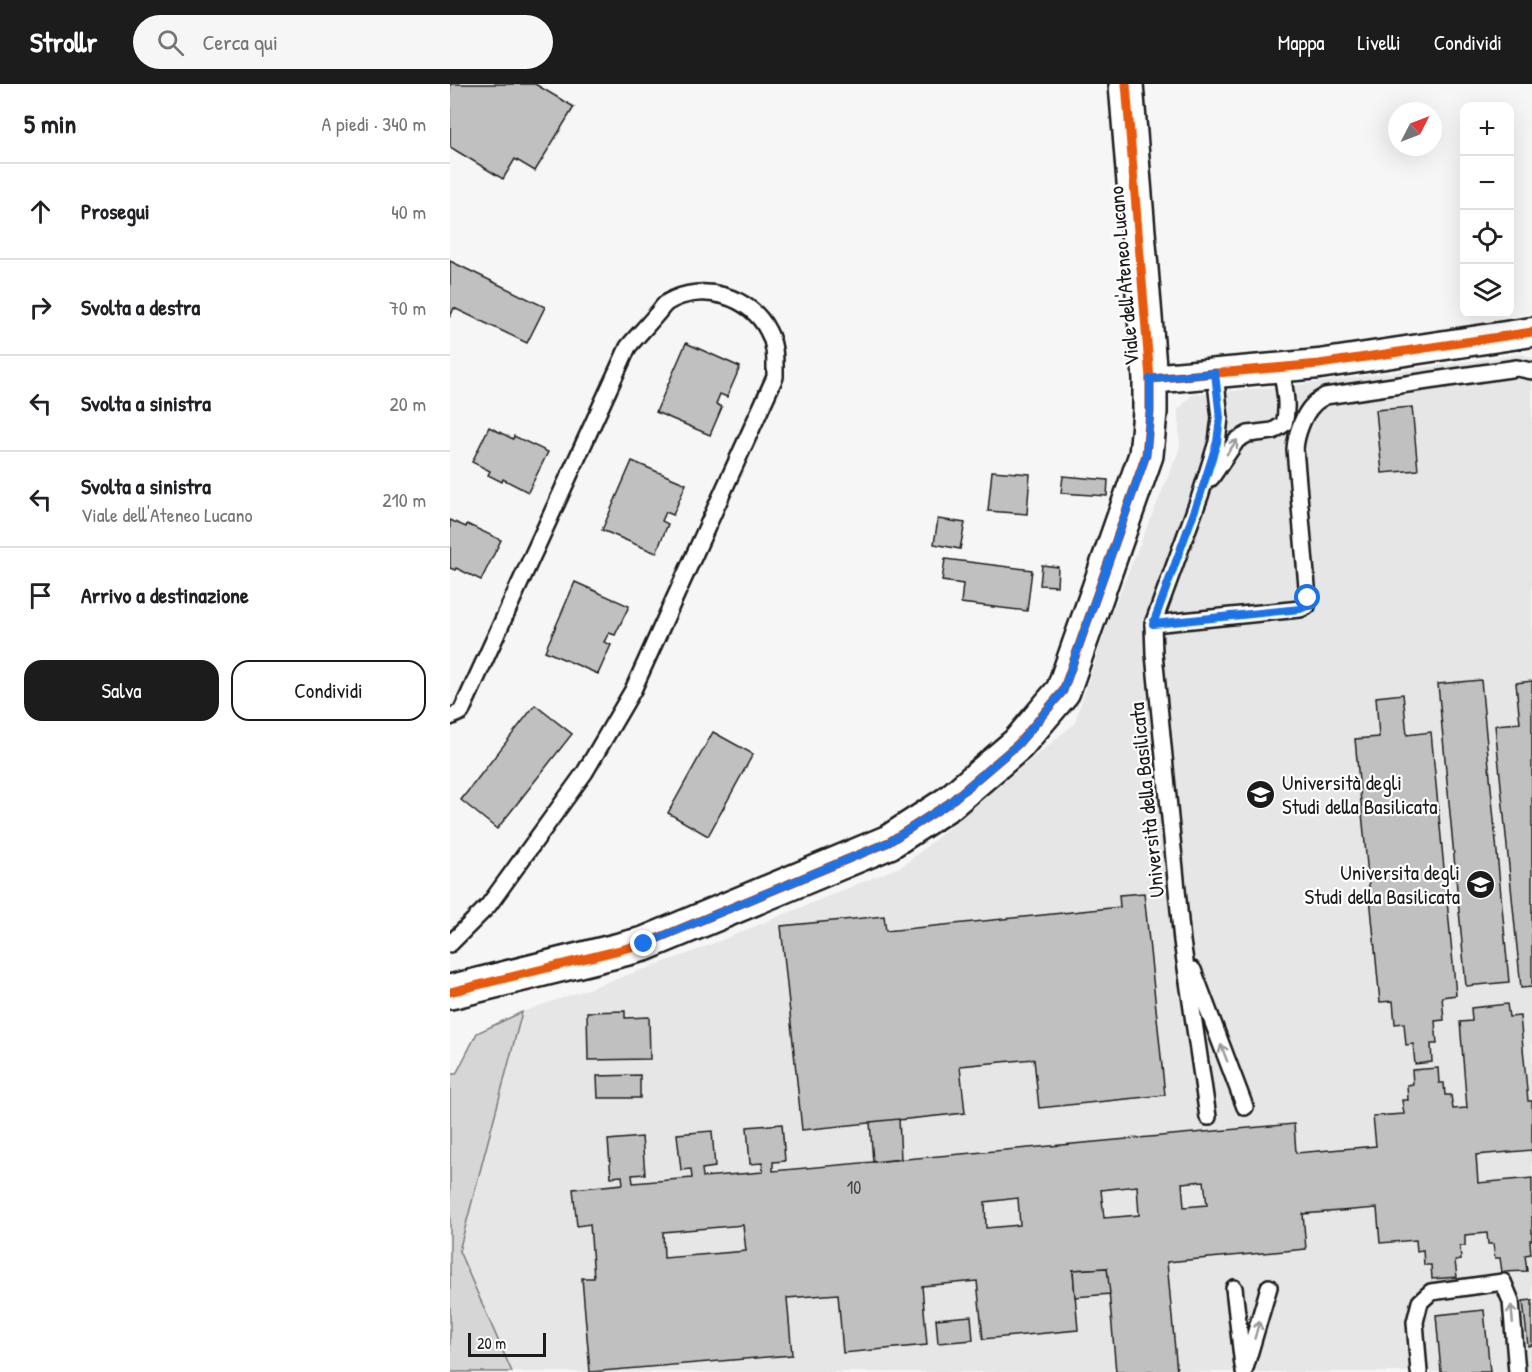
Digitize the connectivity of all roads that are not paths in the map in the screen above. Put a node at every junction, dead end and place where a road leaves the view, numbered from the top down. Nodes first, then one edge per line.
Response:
1 (1126, 84) edge
2 (1532, 332) edge
3 (1281, 368) junction
4 (1532, 371) edge
5 (1215, 373) junction
6 (1150, 379) junction
7 (1200, 496) junction
8 (1153, 624) junction
9 (450, 717) edge
10 (1182, 941) junction
11 (450, 944) edge
12 (450, 992) edge
13 (1245, 1107) dead end
14 (1208, 1117) dead end
15 (1269, 1287) dead end
16 (1234, 1288) dead end
17 (1244, 1372) edge
18 (1419, 1372) edge
19 (1517, 1372) edge

1 - 6 street, Viale dell'Ateneo Lucano
2 - 3 street
3 - 5 street
7 -> 3 lane
4 - 8 lane
5 - 6 street
5 - 7 lane
6 - 12 street, Viale dell'Ateneo Lucano
7 - 8 lane
8 - 10 lane, Università della Basilicata
9 - 11 lane
13 -> 10 lane, Università della Basilicata
10 - 14 lane, Università della Basilicata
17 -> 15 lane
16 - 17 lane
19 -> 18 lane

